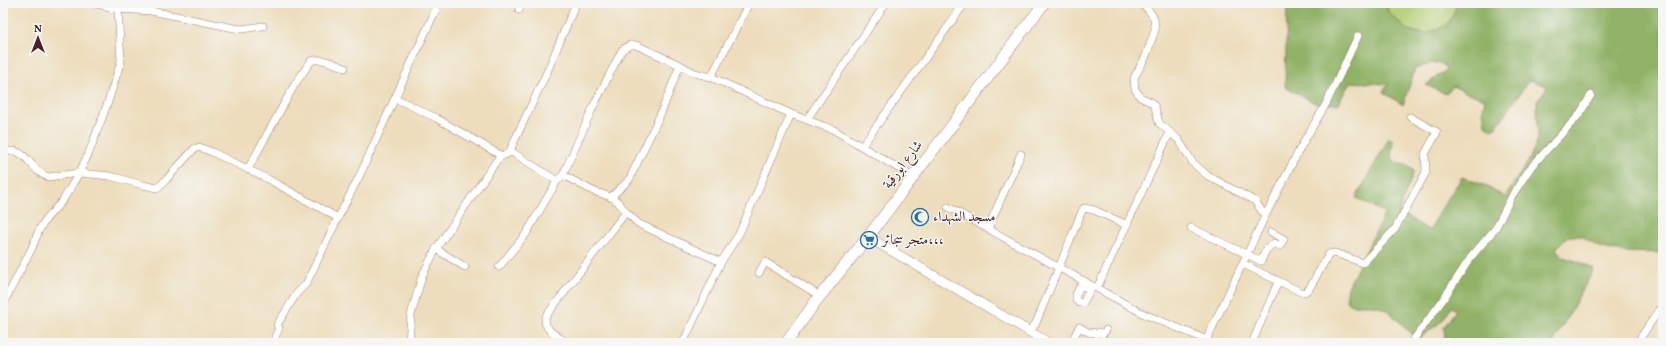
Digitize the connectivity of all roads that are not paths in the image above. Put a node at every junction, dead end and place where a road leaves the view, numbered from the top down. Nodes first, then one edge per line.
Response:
1 (93, 3) edge
2 (439, 3) edge
3 (576, 3) edge
4 (749, 3) edge
5 (886, 3) edge
6 (965, 3) edge
7 (1044, 3) edge
8 (1139, 3) edge
9 (115, 7) edge
10 (263, 26) dead end
11 (1358, 36) dead end
12 (680, 66) junction
13 (345, 68) dead end
14 (711, 76) junction
15 (1591, 95) dead end
16 (395, 98) junction
17 (791, 114) junction
18 (1410, 117) dead end
19 (807, 119) junction
20 (1170, 132) junction
21 (862, 146) junction
22 (512, 152) junction
23 (3, 153) edge
24 (1022, 154) dead end
25 (502, 156) junction
26 (248, 169) junction
27 (79, 173) junction
28 (564, 175) junction
29 (913, 177) junction
30 (557, 182) junction
31 (611, 197) junction
32 (948, 207) dead end
33 (626, 212) junction
34 (1265, 216) junction
35 (338, 218) junction
36 (1127, 225) junction
37 (988, 228) junction
38 (1191, 228) dead end
39 (1271, 232) dead end
40 (868, 238) junction
41 (436, 250) junction
42 (1247, 254) junction
43 (721, 262) junction
44 (1243, 264) junction
45 (465, 267) dead end
46 (499, 267) dead end
47 (1059, 267) junction
48 (759, 273) dead end
49 (1278, 282) junction
50 (1097, 288) junction
51 (820, 296) junction
52 (3, 304) edge
53 (1663, 304) edge
54 (1106, 330) dead end
55 (1033, 337) edge
56 (1206, 341) edge
57 (277, 343) edge
58 (409, 343) edge
59 (568, 343) edge
60 (683, 343) edge
61 (786, 343) edge
62 (1049, 343) edge
63 (1071, 343) edge
64 (1252, 343) edge
65 (1410, 343) edge
66 (1637, 343) edge

1 - 9 street
2 - 16 street
3 - 22 street
4 - 14 street
5 - 19 street
6 - 21 street
7 - 29 main road, شارع ابورقية
8 - 20 street
9 - 10 street
9 - 27 street
11 - 34 street
12 - 14 street
12 - 28 street
12 - 31 street
13 - 26 street
14 - 17 street
15 - 65 street
16 - 25 street
16 - 35 street
17 - 19 street
17 - 43 street
18 - 49 street
19 - 21 street
20 - 34 street
20 - 36 street
21 - 29 street
22 - 25 street
22 - 30 street
23 - 27 street
24 - 37 street
25 - 41 street
26 - 27 street
26 - 35 street
27 - 52 street
28 - 30 street
28 - 31 street
29 - 40 main road, شارع ابورقية
30 - 46 street
31 - 33 street
32 - 37 street
33 - 43 street
33 - 59 street
34 - 42 street
35 - 57 street
36 - 47 street
36 - 50 street
37 - 47 street
38 - 42 street
39 - 42 street
40 - 51 main road, شارع ابورقية
40 - 55 main road
41 - 45 street
41 - 58 street
42 - 44 street
43 - 60 street
44 - 49 street
44 - 56 street
47 - 50 street
47 - 55 street
48 - 51 street
49 - 64 street
50 - 56 street
51 - 61 main road, شارع ابورقية
53 - 66 street
54 - 63 street
55 - 62 main road

